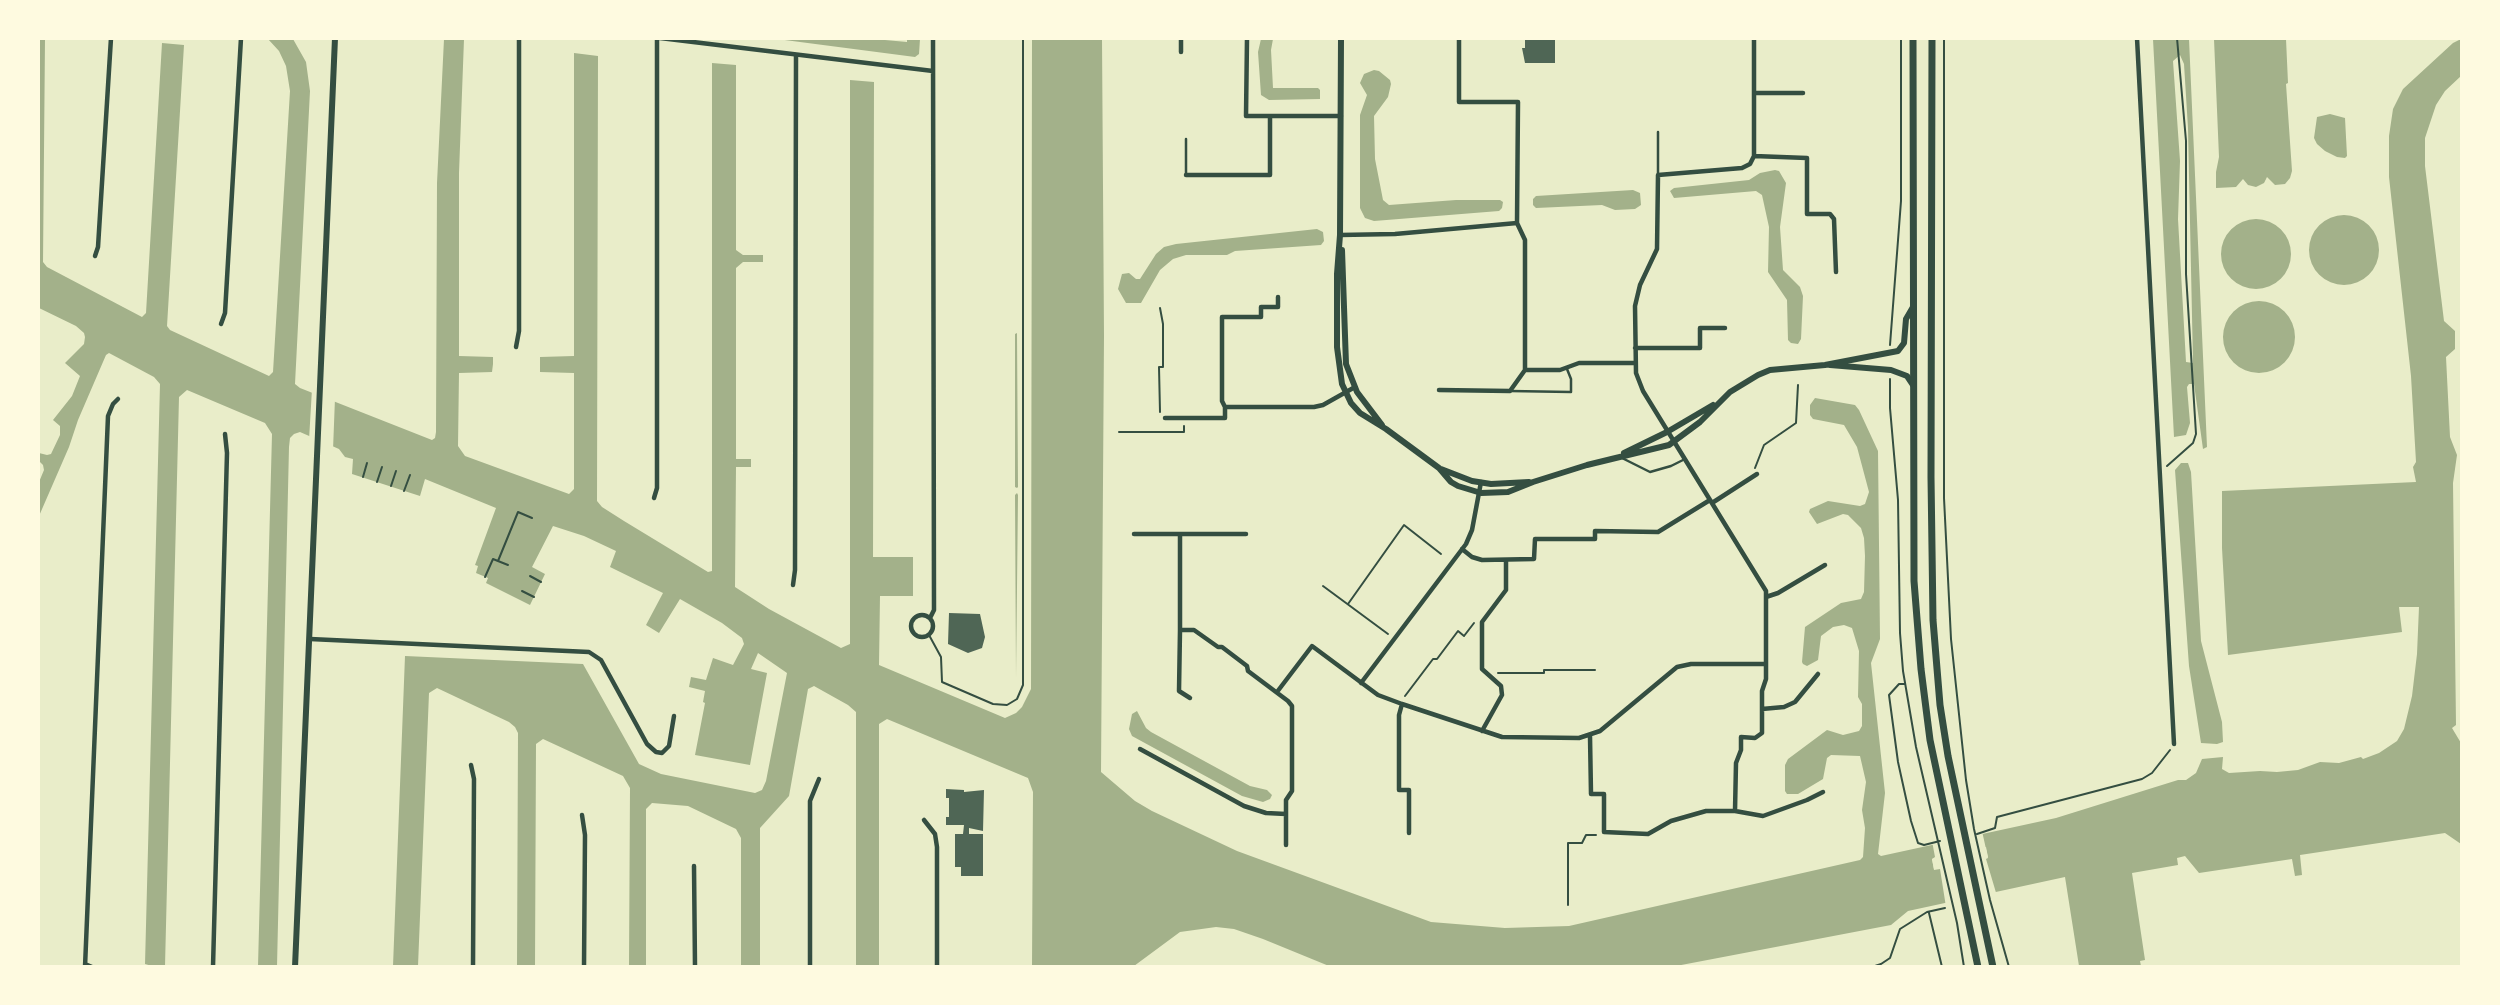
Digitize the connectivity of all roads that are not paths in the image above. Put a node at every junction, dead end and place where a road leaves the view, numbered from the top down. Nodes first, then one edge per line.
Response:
1 (111, 38) edge
2 (241, 38) edge
3 (335, 38) edge
4 (519, 38) edge
5 (659, 38) edge
6 (933, 38) edge
7 (1181, 38) edge
8 (1247, 38) edge
9 (1341, 38) edge
10 (1459, 38) edge
11 (1754, 38) edge
12 (1913, 38) edge
13 (1932, 38) edge
14 (2137, 38) edge
15 (1181, 52) dead end
16 (796, 55) junction
17 (933, 71) junction
18 (1754, 93) junction
19 (1803, 93) dead end
20 (1270, 116) junction
21 (1341, 116) junction
22 (1658, 132) dead end
23 (1186, 139) dead end
24 (1754, 156) junction
25 (1186, 175) joint
26 (1658, 175) junction
27 (1517, 223) junction
28 (1340, 235) junction
29 (95, 256) dead end
30 (1836, 272) dead end
31 (1278, 297) dead end
32 (1913, 305) junction
33 (222, 324) dead end
34 (1726, 328) dead end
35 (516, 347) dead end
36 (1635, 348) junction
37 (1635, 363) junction
38 (1825, 365) junction
39 (1567, 368) junction
40 (1525, 370) junction
41 (1913, 385) junction
42 (1354, 387) junction
43 (1439, 390) dead end
44 (1510, 391) junction
45 (1345, 392) junction
46 (118, 398) dead end
47 (1718, 402) junction
48 (1225, 407) junction
49 (1163, 418) road end
50 (1386, 429) junction
51 (1667, 432) junction
52 (225, 434) dead end
53 (1674, 442) junction
54 (1619, 456) junction
55 (1685, 458) junction
56 (1439, 468) junction
57 (1757, 474) dead end
58 (1481, 482) junction
59 (1533, 482) junction
60 (1479, 493) junction
61 (654, 498) dead end
62 (1711, 501) junction
63 (1134, 534) dead end
64 (1180, 534) junction
65 (1245, 534) dead end
66 (1462, 550) junction
67 (1506, 560) junction
68 (1825, 565) dead end
69 (793, 584) dead end
70 (1766, 597) junction
71 (930, 618) junction
72 (1180, 630) junction
73 (310, 639) junction
74 (1766, 664) junction
75 (1818, 674) dead end
76 (1361, 683) junction
77 (1277, 692) junction
78 (1190, 698) dead end
79 (1402, 704) junction
80 (1762, 709) junction
81 (674, 716) dead end
82 (1482, 731) junction
83 (1590, 736) junction
84 (2175, 744) dead end
85 (1140, 749) dead end
86 (471, 765) dead end
87 (819, 779) dead end
88 (1823, 792) dead end
89 (1735, 811) junction
90 (1286, 814) junction
91 (582, 815) dead end
92 (924, 820) dead end
93 (1409, 833) dead end
94 (1286, 845) dead end
95 (694, 866) dead end
96 (85, 965) edge
97 (92, 967) edge
98 (214, 967) edge
99 (295, 967) edge
100 (473, 967) edge
101 (584, 967) edge
102 (695, 967) edge
103 (810, 967) edge
104 (937, 967) edge
105 (1978, 967) edge
106 (1993, 967) edge

1 - 29 street
2 - 33 street
3 - 73 street
4 - 35 street
5 - 16 street
5 - 61 street
6 - 17 street
7 - 15 street
8 - 20 street
9 - 21 street
10 - 27 street
11 - 18 street
12 - 32 main road
13 - 106 main road
14 - 84 street
16 - 17 street
16 - 69 street
17 - 71 street
18 - 19 street
18 - 24 street
20 - 21 street
20 - 25 street
21 - 28 street
22 - 26 lane
23 - 25 lane
24 - 26 street
24 - 30 street
26 - 36 street
27 - 28 street
27 - 40 street
28 - 42 street
28 - 45 street
31 - 48 street
32 - 38 street
32 - 41 main road
34 - 36 street
36 - 37 street
37 - 39 street
37 - 51 street
38 - 41 street
38 - 47 street
39 - 40 street
39 - 44 lane
40 - 44 street
41 - 105 main road
42 - 45 street
42 - 50 street
43 - 44 street
45 - 48 street
45 - 50 street
46 - 96 street
47 - 51 street
47 - 53 street
48 - 49 street
50 - 56 street
51 - 53 street
51 - 54 street
52 - 98 street
53 - 54 street
53 - 55 street
54 - 55 lane
54 - 59 street
55 - 62 street
56 - 58 street
56 - 60 street
57 - 62 street
58 - 59 street
58 - 60 street
59 - 60 street
60 - 66 street
62 - 67 street
62 - 70 street
63 - 64 street
64 - 65 street
64 - 72 street
66 - 67 street
66 - 76 street
67 - 82 street
68 - 70 street
70 - 74 street
71 - 71 street
72 - 77 street
72 - 78 street
73 - 81 street
73 - 99 street
74 - 80 street
74 - 83 street
75 - 80 street
76 - 77 street
76 - 79 street
77 - 90 street
79 - 82 street
79 - 93 street
80 - 89 street
82 - 83 street
83 - 89 street
85 - 90 street
86 - 100 street
87 - 103 street
88 - 89 street
90 - 94 street
91 - 101 street
92 - 104 street
95 - 102 street
96 - 97 street

